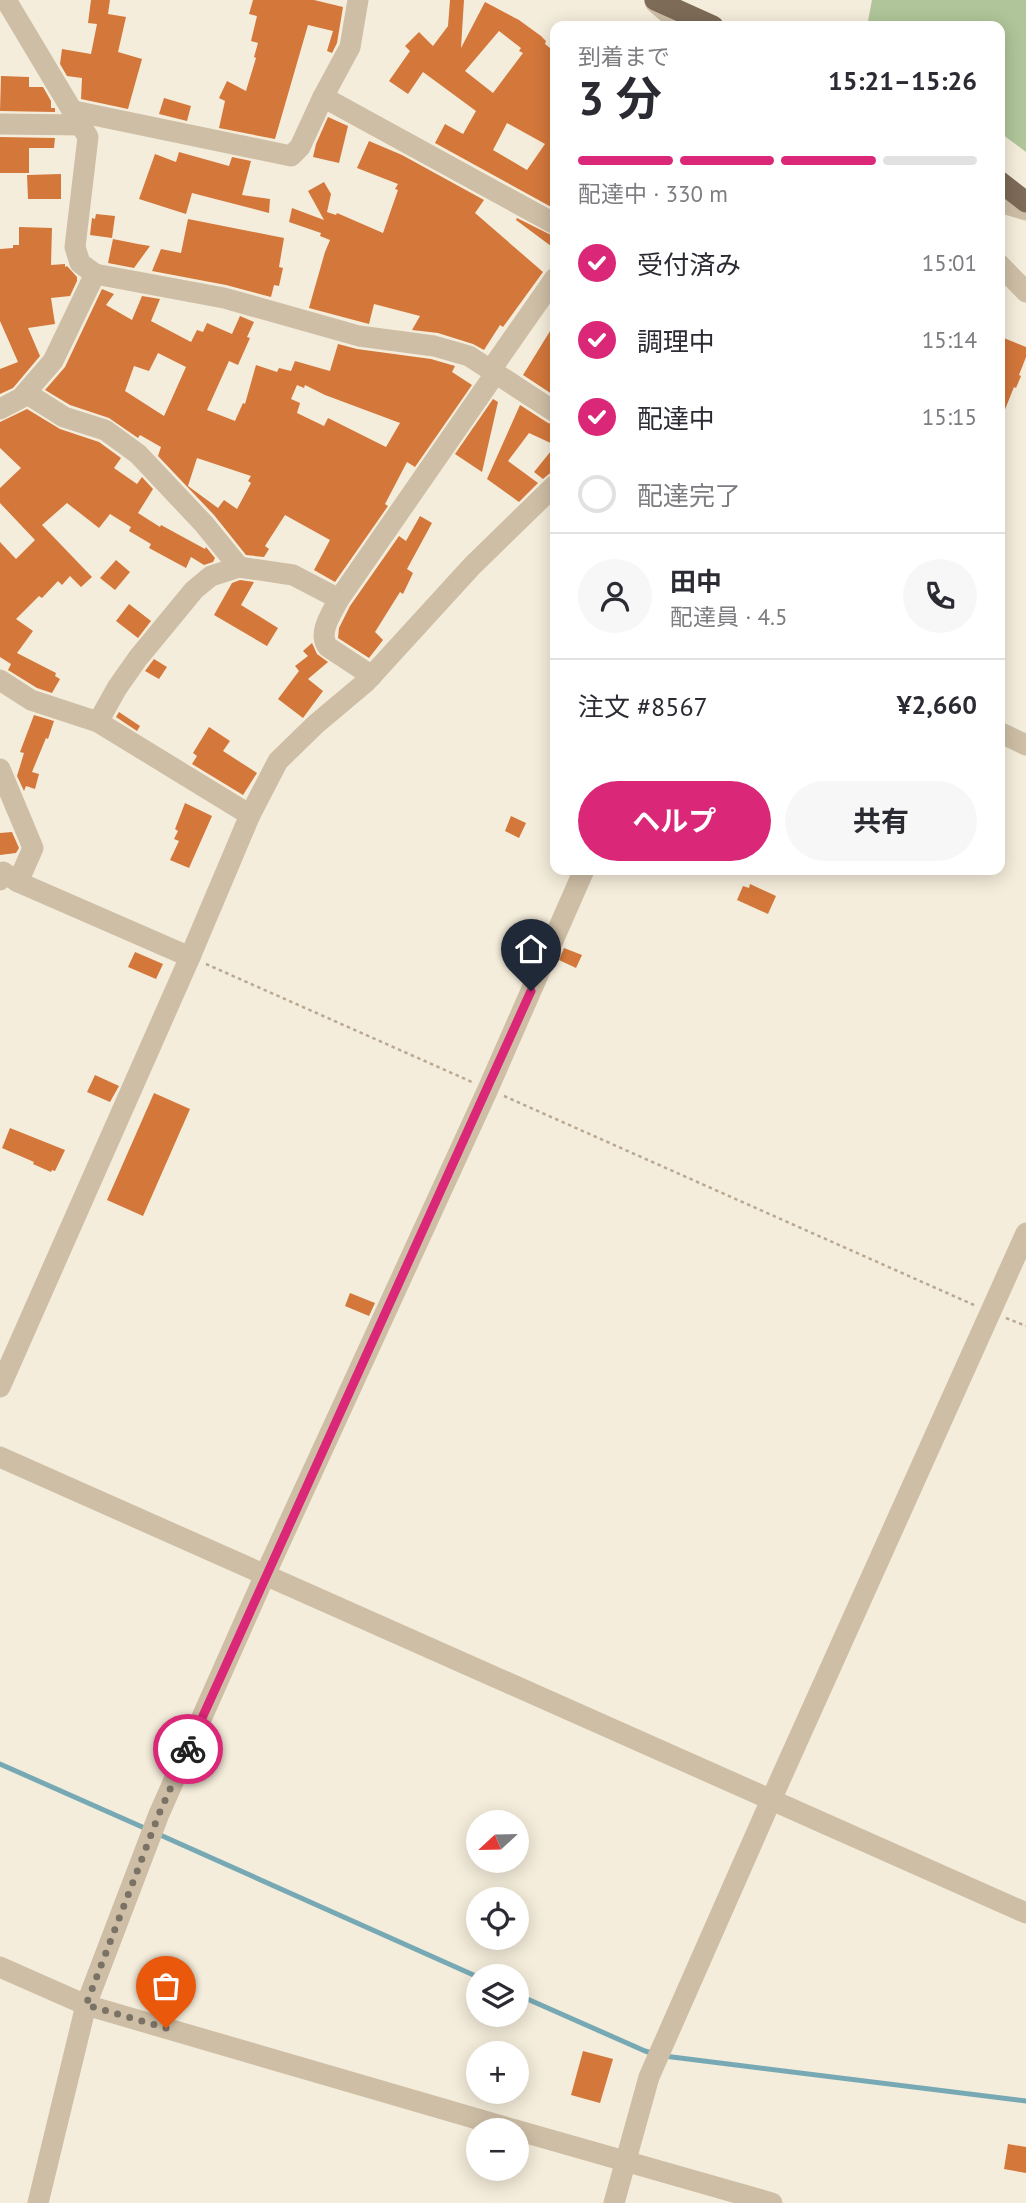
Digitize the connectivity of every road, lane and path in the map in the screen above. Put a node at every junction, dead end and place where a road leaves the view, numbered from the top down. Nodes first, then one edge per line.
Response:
1 (6, 0) edge
2 (358, 0) edge
3 (654, 0) edge
4 (677, 21) edge
5 (702, 21) edge
6 (323, 97) junction
7 (78, 118) junction
8 (0, 124) edge
9 (1005, 186) edge
10 (1026, 202) edge
11 (1005, 204) edge
12 (1026, 209) edge
13 (550, 221) edge
14 (1005, 270) edge
15 (95, 274) junction
16 (550, 286) edge
17 (1026, 292) edge
18 (493, 373) junction
19 (26, 393) junction
20 (550, 409) edge
21 (0, 410) edge
22 (550, 490) edge
23 (239, 567) junction
24 (339, 599) junction
25 (372, 676) junction
26 (0, 680) edge
27 (98, 722) junction
28 (1005, 735) edge
29 (1026, 745) edge
30 (0, 769) edge
31 (250, 814) junction
32 (582, 875) edge
33 (9, 881) edge
34 (190, 957) junction
35 (488, 1089) junction
36 (1026, 1233) edge
37 (990, 1312) junction
38 (1026, 1326) edge
39 (0, 1387) edge
40 (0, 1457) edge
41 (265, 1575) junction
42 (771, 1800) junction
43 (1026, 1913) edge
44 (0, 1966) edge
45 (86, 2005) junction
46 (475, 2118) edge
47 (529, 2134) edge
48 (625, 2162) junction
49 (38, 2203) edge
50 (614, 2203) edge
51 (772, 2203) edge

1 - 7 street
2 - 6 street
3 - 4 street
3 - 5 main road
6 - 7 street
6 - 13 street
7 - 8 street
7 - 15 street
9 - 10 main road
11 - 12 street
14 - 17 street
15 - 18 street
15 - 19 street
16 - 18 street
18 - 20 street
18 - 24 street
19 - 21 street
19 - 23 street
22 - 25 street
23 - 24 street
23 - 27 street
24 - 25 street
25 - 31 street
26 - 27 street
27 - 31 street
28 - 29 street
30 - 33 street
31 - 34 street
32 - 35 street
33 - 34 street
34 - 35 path
34 - 39 street
35 - 37 path
35 - 41 street
36 - 37 street
37 - 38 path
37 - 42 street
40 - 41 street
41 - 42 street
41 - 45 street
42 - 43 street
42 - 48 street
44 - 45 street
45 - 46 street
45 - 49 street
47 - 48 street
48 - 50 street
48 - 51 street

